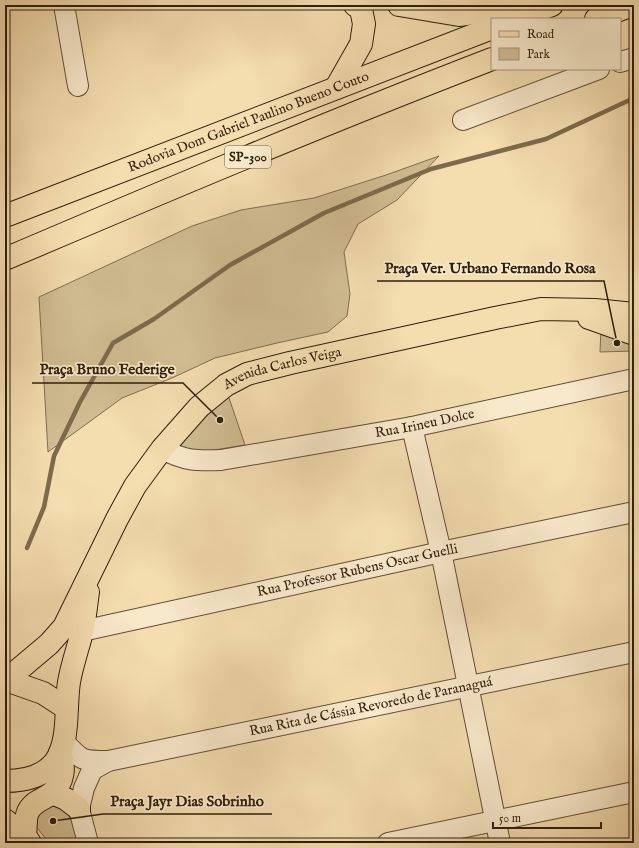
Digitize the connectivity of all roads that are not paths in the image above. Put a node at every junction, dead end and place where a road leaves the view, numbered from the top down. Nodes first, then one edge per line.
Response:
1 (64, 5) edge
2 (355, 5) edge
3 (399, 5) edge
4 (531, 5) edge
5 (552, 5) edge
6 (632, 5) edge
7 (519, 18) edge
8 (599, 18) edge
9 (491, 28) edge
10 (634, 58) edge
11 (491, 59) edge
12 (621, 62) edge
13 (596, 70) edge
14 (78, 86) dead end
15 (336, 88) junction
16 (463, 120) dead end
17 (5, 216) edge
18 (5, 259) edge
19 (571, 310) junction
20 (634, 314) edge
21 (634, 334) edge
22 (632, 377) edge
23 (412, 427) junction
24 (162, 449) junction
25 (634, 512) edge
26 (441, 552) junction
27 (90, 575) junction
28 (82, 631) junction
29 (634, 652) edge
30 (5, 680) edge
31 (468, 687) junction
32 (66, 708) junction
33 (62, 748) junction
34 (108, 760) junction
35 (5, 781) edge
36 (634, 792) edge
37 (52, 793) junction
38 (79, 809) junction
39 (5, 820) edge
40 (496, 821) junction
41 (27, 840) edge
42 (88, 843) edge
43 (388, 843) edge
44 (500, 843) edge

1 - 14 street
2 - 15 main road
3 - 4 main road
5 - 7 main road
6 - 8 main road
9 - 15 main road, Rodovia Dom Gabriel Paulino Bueno Couto / SP-300
10 - 12 street
11 - 18 main road, Rodovia Dom Gabriel Paulino Bueno Couto / SP-300
13 - 16 street
15 - 17 main road, Rodovia Dom Gabriel Paulino Bueno Couto / SP-300
19 - 20 main road, Avenida Carlos Veiga
19 - 21 main road, Avenida Carlos Veiga
19 - 24 main road, Avenida Carlos Veiga
22 - 23 street, Rua Irineu Dolce
23 - 24 street, Rua Irineu Dolce
23 - 26 street
24 - 27 main road, Avenida Carlos Veiga
25 - 26 street, Rua Professor Rubens Oscar Guelli
26 - 28 street, Rua Professor Rubens Oscar Guelli
26 - 31 street
27 - 28 main road, Avenida Carlos Veiga
27 - 30 main road, Avenida Carlos Veiga
28 - 32 main road, Avenida Carlos Veiga
29 - 31 street, Rua Rita de Cássia Revoredo de Paranaguá
30 - 32 main road
31 - 34 street, Rua Rita de Cássia Revoredo de Paranaguá
31 - 40 street
32 - 33 main road, Avenida Carlos Veiga
33 - 34 street
33 - 35 main road
33 - 37 main road, Avenida Carlos Veiga
34 - 38 street
36 - 40 street
37 - 38 main road
37 - 41 main road
38 - 42 street
39 - 41 main road
40 - 43 street
40 - 44 street

